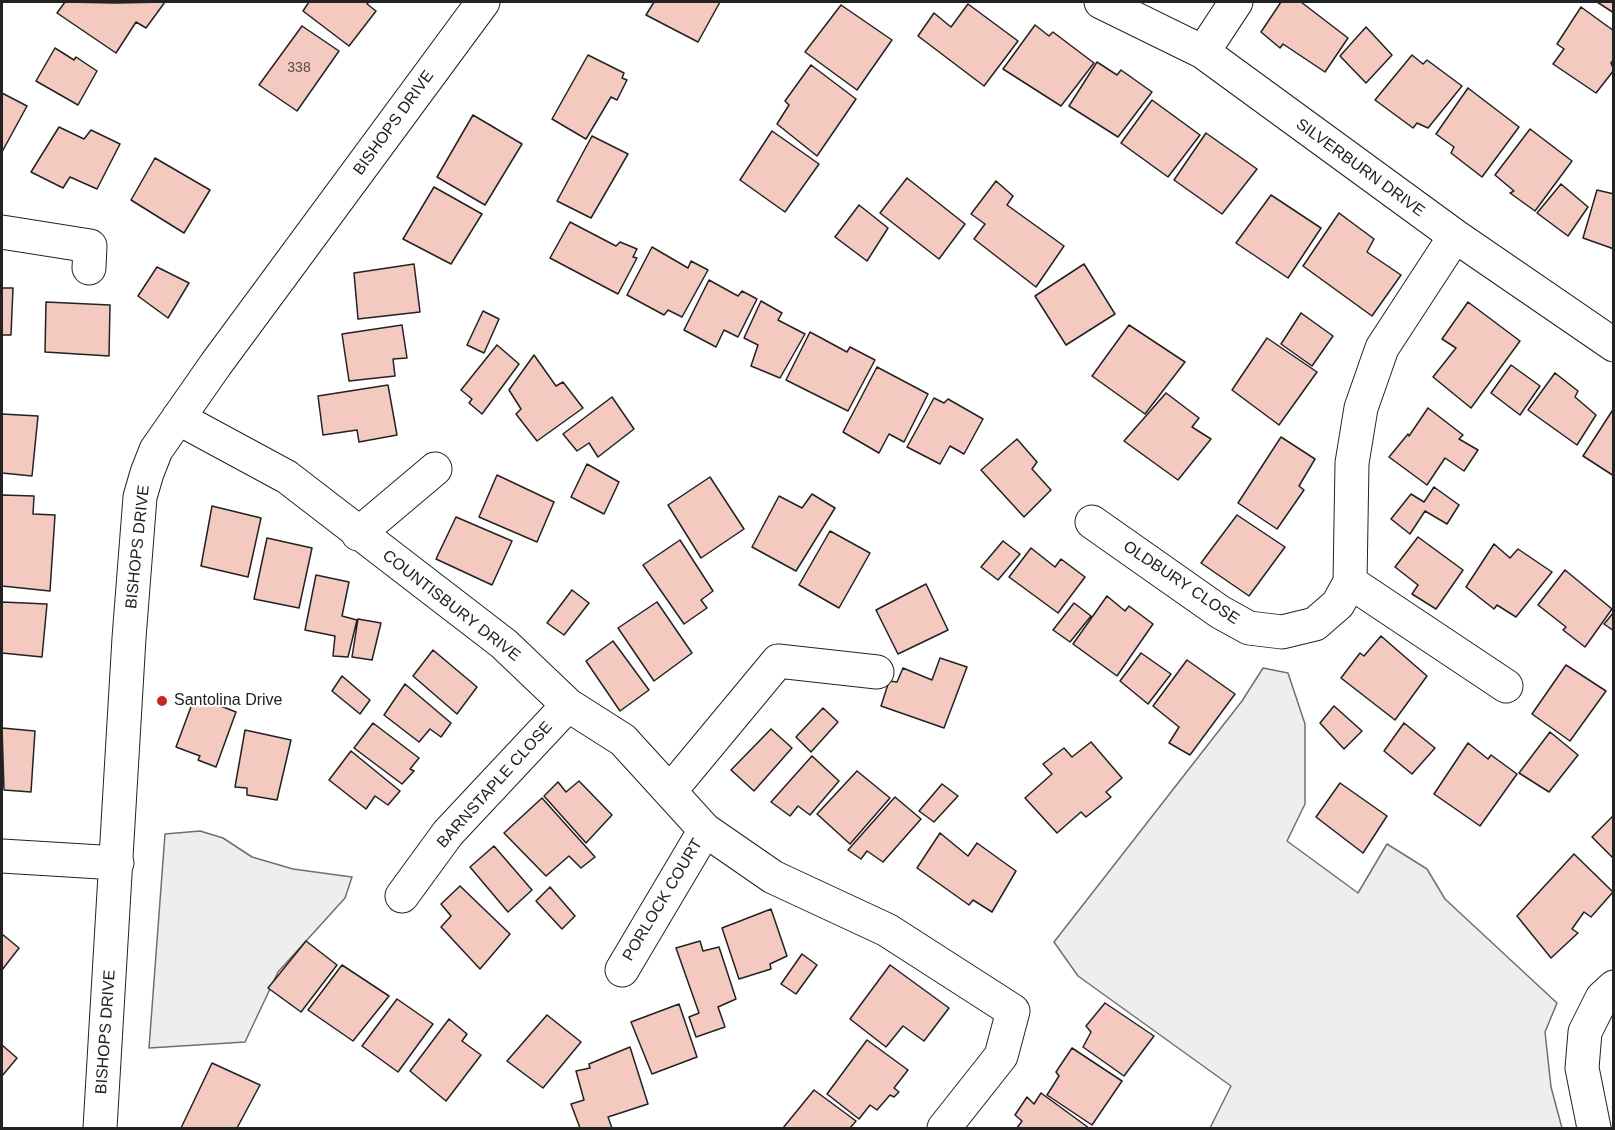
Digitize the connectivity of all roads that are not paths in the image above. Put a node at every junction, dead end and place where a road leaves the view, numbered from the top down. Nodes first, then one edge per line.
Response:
1 (483, 2) edge
2 (1101, 2) edge
3 (1236, 2) edge
4 (1203, 52) junction
5 (2, 232) edge
6 (1455, 236) junction
7 (89, 268) dead end
8 (1611, 339) edge
9 (178, 418) junction
10 (435, 469) dead end
11 (1092, 522) dead end
12 (358, 534) junction
13 (1350, 582) junction
14 (877, 672) dead end
15 (1506, 686) dead end
16 (568, 705) junction
17 (670, 791) junction
18 (705, 830) junction
19 (2, 856) edge
20 (117, 863) junction
21 (402, 897) dead end
22 (622, 970) dead end
23 (1614, 987) edge
24 (100, 1128) edge
25 (944, 1128) edge
26 (1594, 1128) edge

1 - 9 street, BISHOPS DRIVE
2 - 4 street, SILVERBURN DRIVE
3 - 4 street
4 - 6 street, SILVERBURN DRIVE
5 - 7 street
6 - 8 street, SILVERBURN DRIVE
6 - 13 street
9 - 12 street, COUNTISBURY DRIVE
9 - 20 street, BISHOPS DRIVE
10 - 12 street
11 - 13 street, OLDBURY CLOSE
12 - 16 street, COUNTISBURY DRIVE
13 - 15 street
14 - 17 street
16 - 17 street, COUNTISBURY DRIVE
16 - 21 street, BARNSTAPLE CLOSE
17 - 18 street, COUNTISBURY DRIVE
18 - 22 street, PORLOCK COURT
18 - 25 street, COUNTISBURY DRIVE
19 - 20 street
20 - 24 street, BISHOPS DRIVE
23 - 26 street

